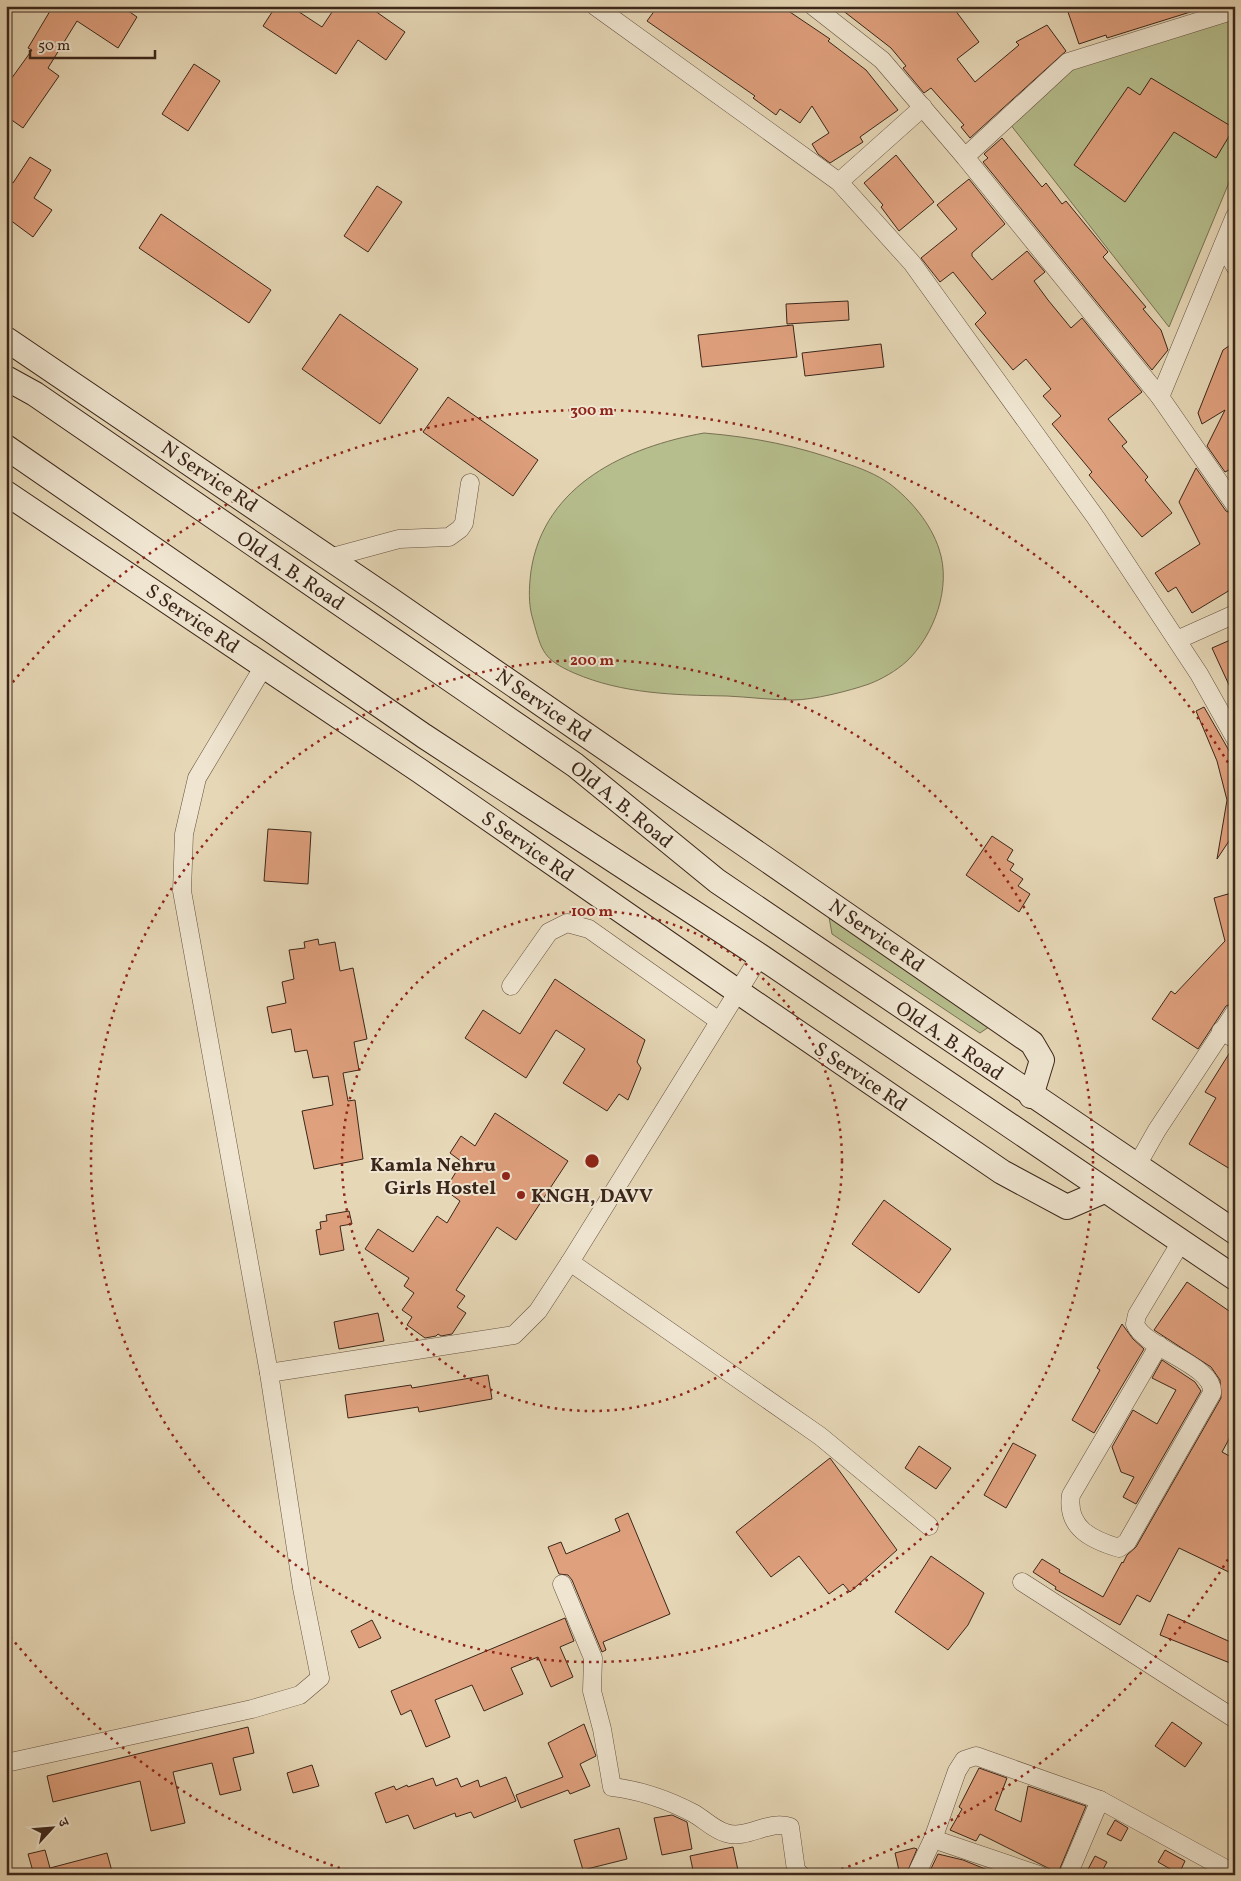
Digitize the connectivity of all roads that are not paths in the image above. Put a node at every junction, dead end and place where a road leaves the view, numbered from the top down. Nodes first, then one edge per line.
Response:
1 (595, 6) edge
2 (813, 6) edge
3 (1235, 10) edge
4 (923, 107) junction
5 (966, 157) junction
6 (839, 182) junction
7 (1235, 216) edge
8 (1223, 246) junction
9 (1235, 266) edge
10 (6, 339) edge
11 (6, 378) edge
12 (1160, 397) junction
13 (6, 447) edge
14 (470, 483) dead end
15 (6, 493) edge
16 (1235, 505) edge
17 (329, 558) junction
18 (1235, 614) edge
19 (1177, 640) junction
20 (264, 666) junction
21 (1235, 738) edge
22 (760, 956) junction
23 (511, 986) dead end
24 (737, 991) junction
25 (1235, 1012) edge
26 (719, 1021) junction
27 (1228, 1035) edge
28 (1032, 1096) junction
29 (1136, 1167) junction
30 (1104, 1191) junction
31 (1235, 1232) edge
32 (1180, 1242) junction
33 (570, 1262) junction
34 (1235, 1278) edge
35 (1159, 1345) junction
36 (268, 1372) junction
37 (929, 1526) dead end
38 (1022, 1582) dead end
39 (562, 1584) dead end
40 (1235, 1719) edge
41 (6, 1762) edge
42 (1100, 1800) junction
43 (932, 1839) junction
44 (1223, 1872) edge
45 (802, 1875) edge
46 (916, 1875) edge
47 (1039, 1875) edge
48 (1068, 1875) edge

1 - 6 street
2 - 4 street
3 - 5 street
4 - 5 street
4 - 6 street
5 - 12 street
6 - 19 street
7 - 8 street
8 - 9 street
8 - 12 street
10 - 17 main road, N Service Rd
11 - 28 main road, Old A. B. Road
12 - 16 street
13 - 22 main road, Old A. B. Road
14 - 17 street
15 - 20 main road, S Service Rd
17 - 28 main road, N Service Rd
18 - 19 street
19 - 21 street
20 - 24 main road, S Service Rd
20 - 36 street
22 - 24 street
22 - 30 main road, Old A. B. Road
23 - 26 street
24 - 26 street
24 - 30 main road, S Service Rd
25 - 27 street
26 - 33 street
27 - 29 street
28 - 29 main road, Old A. B. Road
29 - 31 main road, Old A. B. Road
30 - 32 main road, Old A. B. Road
32 - 34 main road, Old A. B. Road
32 - 35 street
33 - 36 street
33 - 37 street
35 - 35 street
36 - 41 street
38 - 40 street
39 - 45 street
42 - 43 street
42 - 44 street
42 - 48 street
43 - 46 street
43 - 47 street

